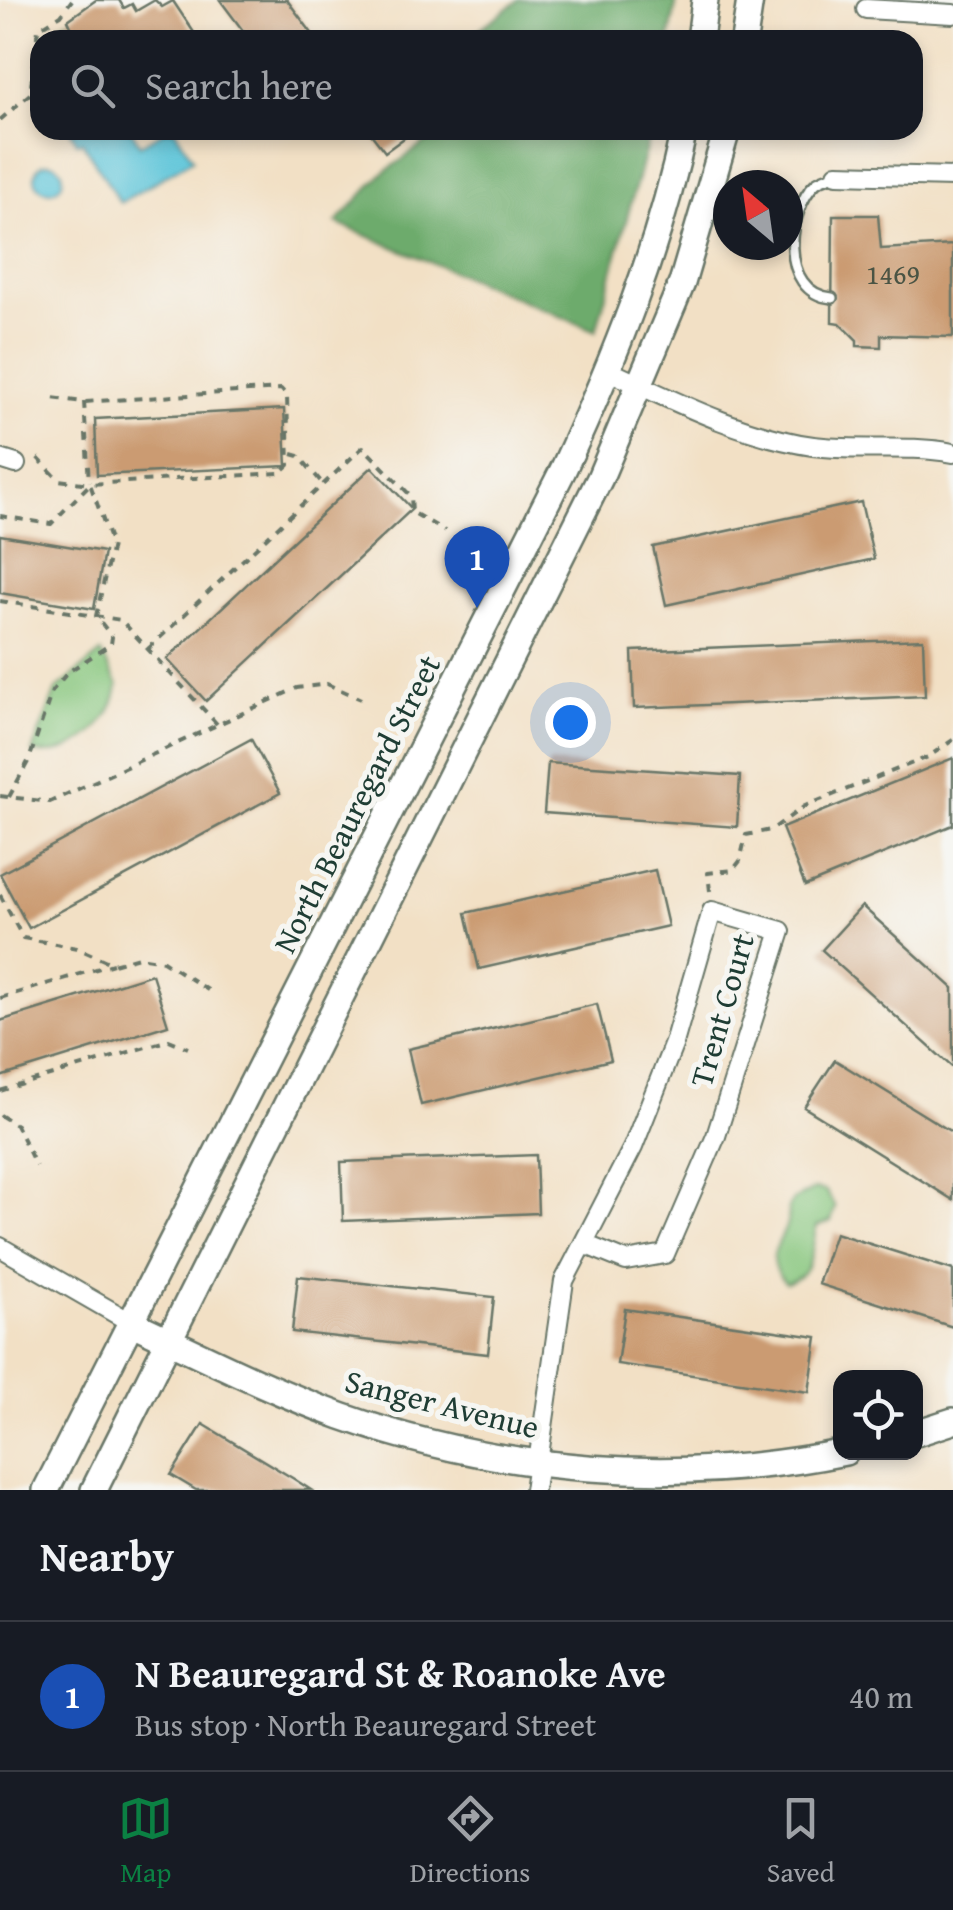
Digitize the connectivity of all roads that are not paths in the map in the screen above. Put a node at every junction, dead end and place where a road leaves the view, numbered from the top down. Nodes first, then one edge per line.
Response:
1 (704, 0) edge
2 (750, 0) edge
3 (866, 9) dead end
4 (953, 14) edge
5 (701, 30) edge
6 (746, 30) edge
7 (681, 140) edge
8 (724, 140) edge
9 (837, 174) joint
10 (953, 177) edge
11 (832, 298) dead end
12 (609, 372) junction
13 (642, 386) junction
14 (953, 453) edge
15 (584, 1244) junction
16 (0, 1248) edge
17 (132, 1322) junction
18 (170, 1340) junction
19 (953, 1421) edge
20 (923, 1431) edge
21 (833, 1454) edge
22 (538, 1463) junction
23 (46, 1490) edge
24 (94, 1490) edge
25 (534, 1490) edge

1 - 5 main road
2 - 6 main road
3 - 4 street
7 - 12 main road, North Beauregard Street
8 - 13 main road
9 - 10 street
9 - 11 lane
12 - 13 street
12 - 17 main road, North Beauregard Street
13 - 14 street
13 - 18 main road
15 - 15 street, Trent Court
15 - 22 street, Trent Court
16 - 17 street, Sanger Avenue
17 - 18 main road, Sanger Avenue
17 - 23 main road, North Beauregard Street
18 - 22 main road, Sanger Avenue
18 - 24 main road
19 - 20 main road
21 - 22 main road, Sanger Avenue
22 - 25 street, Trent Court

